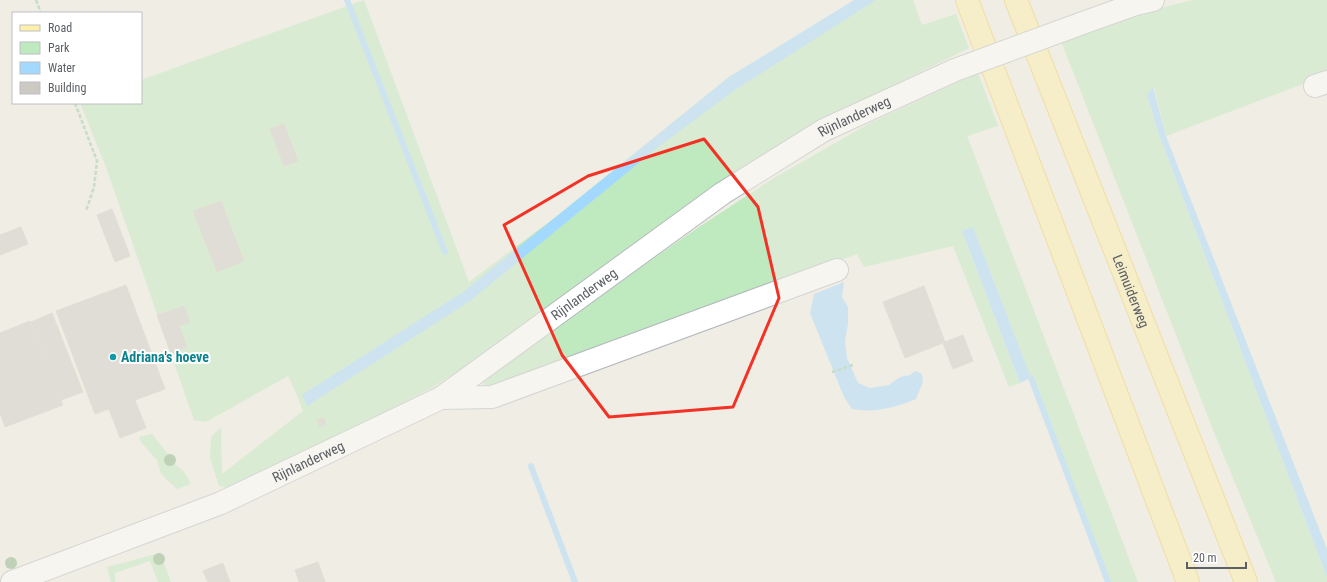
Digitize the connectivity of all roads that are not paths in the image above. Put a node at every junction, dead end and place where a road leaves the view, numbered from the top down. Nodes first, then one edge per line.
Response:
1 (967, 0) edge
2 (1016, 0) edge
3 (1153, 0) edge
4 (837, 270) dead end
5 (442, 398) junction
6 (12, 582) edge
7 (1188, 582) edge
8 (1246, 582) edge

1 - 7 main road
2 - 8 main road, Leimuiderweg
3 - 5 street, Rijnlanderweg, bridge
4 - 5 street
5 - 6 street, Rijnlanderweg

